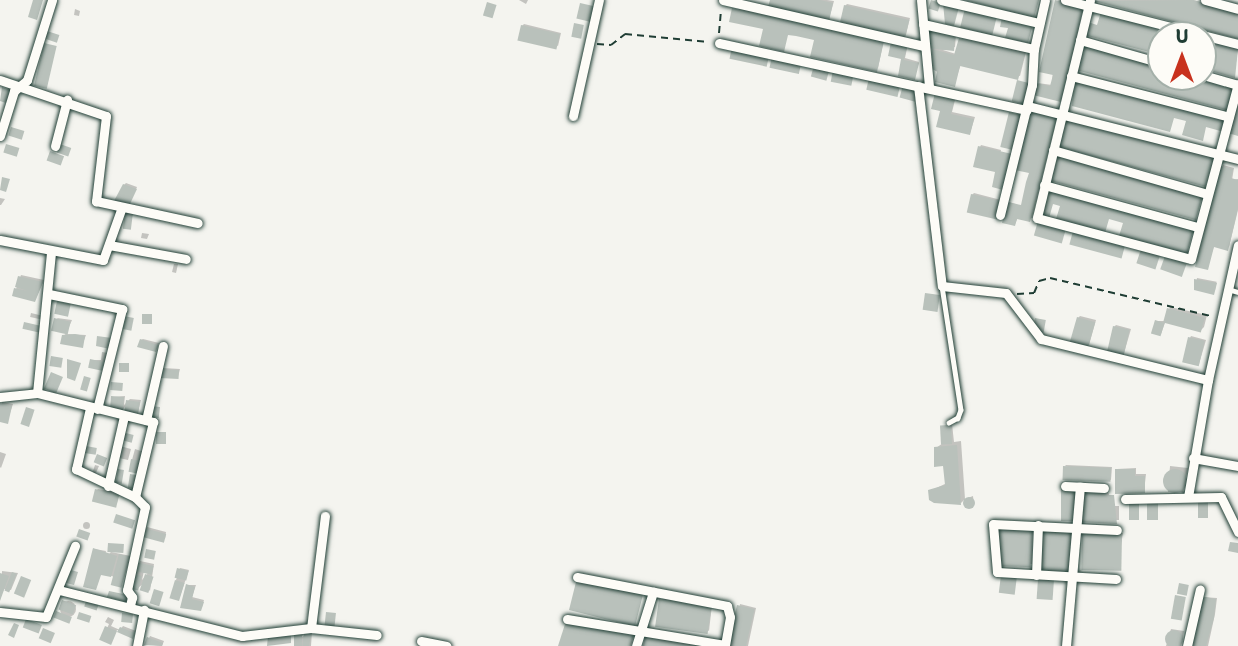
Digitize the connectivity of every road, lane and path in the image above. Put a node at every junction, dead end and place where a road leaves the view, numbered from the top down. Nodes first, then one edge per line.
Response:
1 (51, 0) edge
2 (599, 0) edge
3 (920, 0) edge
4 (942, 0) edge
5 (1045, 0) edge
6 (1065, 0) edge
7 (1205, 0) edge
8 (724, 1) edge
9 (1090, 3) edge
10 (1238, 9) edge
11 (1039, 23) junction
12 (923, 24) junction
13 (1080, 40) junction
14 (589, 43) junction
15 (719, 43) junction
16 (1238, 44) edge
17 (920, 46) junction
18 (1034, 49) junction
19 (1147, 59) edge
20 (1072, 76) junction
21 (1217, 79) edge
22 (0, 80) edge
23 (1238, 85) edge
24 (22, 86) junction
25 (923, 86) junction
26 (67, 100) junction
27 (1027, 108) junction
28 (1062, 115) junction
29 (573, 116) dead end
30 (1229, 117) junction
31 (2, 121) edge
32 (0, 136) edge
33 (55, 146) dead end
34 (1053, 150) junction
35 (1218, 155) junction
36 (1238, 159) edge
37 (1044, 185) junction
38 (1207, 194) junction
39 (122, 207) junction
40 (1000, 215) dead end
41 (198, 223) dead end
42 (1198, 228) junction
43 (0, 240) edge
44 (109, 245) junction
45 (1238, 245) edge
46 (51, 252) junction
47 (186, 259) dead end
48 (942, 286) junction
49 (1227, 289) junction
50 (1238, 292) edge
51 (1006, 293) junction
52 (49, 295) junction
53 (1223, 319) junction
54 (163, 346) dead end
55 (1208, 380) junction
56 (37, 393) junction
57 (0, 397) edge
58 (94, 408) junction
59 (124, 416) junction
60 (146, 420) junction
61 (948, 423) dead end
62 (1193, 458) junction
63 (1238, 466) edge
64 (108, 486) junction
65 (1065, 486) dead end
66 (1080, 487) junction
67 (1104, 488) dead end
68 (135, 497) junction
69 (1188, 497) junction
70 (1125, 499) dead end
71 (325, 516) dead end
72 (1038, 525) junction
73 (1077, 527) junction
74 (1117, 530) dead end
75 (1238, 532) edge
76 (75, 546) dead end
77 (1036, 575) junction
78 (577, 577) dead end
79 (1073, 577) junction
80 (1116, 579) dead end
81 (1200, 589) dead end
82 (59, 590) junction
83 (653, 592) junction
84 (130, 607) junction
85 (144, 610) junction
86 (1, 615) edge
87 (567, 619) dead end
88 (311, 628) junction
89 (640, 633) junction
90 (377, 635) dead end
91 (241, 641) edge
92 (421, 641) dead end
93 (137, 646) edge
94 (447, 646) edge
95 (636, 646) edge
96 (725, 646) edge
97 (1066, 646) edge
98 (1187, 646) edge

1 - 24 street
2 - 14 street
3 - 12 street
4 - 11 street
5 - 11 street
6 - 9 street
7 - 10 street
8 - 15 path
8 - 17 street
9 - 13 street
9 - 16 street
11 - 18 street
12 - 17 street
12 - 18 street
13 - 19 street
13 - 20 street
14 - 15 path
14 - 29 street
15 - 25 street
17 - 25 street
18 - 27 street
20 - 28 street
20 - 30 street
21 - 23 street
22 - 24 street
23 - 30 street
24 - 26 street
24 - 31 street
25 - 27 street
25 - 48 street
26 - 33 street
26 - 39 street
27 - 28 street
27 - 40 street
28 - 34 street
28 - 35 street
30 - 35 street
31 - 32 street
34 - 37 street
34 - 38 street
35 - 36 street
35 - 38 street
37 - 42 street
37 - 42 street
38 - 42 street
39 - 41 street
39 - 44 street
43 - 46 street
44 - 46 street
44 - 47 street
45 - 49 street
46 - 52 street
48 - 51 street
48 - 61 lane
49 - 50 lane
49 - 53 street
51 - 53 path
51 - 55 street
52 - 56 street
52 - 58 street
53 - 55 street
54 - 60 street
55 - 62 street
56 - 57 street
56 - 58 street
58 - 59 street
58 - 64 street
59 - 60 street
59 - 64 street
60 - 68 street
62 - 63 street
62 - 69 street
64 - 68 street
65 - 66 street
66 - 67 street
66 - 73 street
68 - 84 street
69 - 70 street
69 - 75 street
71 - 88 street
72 - 73 street
72 - 77 street
72 - 77 street
73 - 74 street
73 - 79 street
76 - 82 street
77 - 79 street
78 - 83 street
79 - 80 street
79 - 97 street
81 - 98 street
82 - 84 street
82 - 86 street
83 - 89 street
83 - 96 street
84 - 85 street
85 - 91 street
85 - 93 street
87 - 89 street
88 - 90 street
88 - 91 street
89 - 95 street
89 - 96 street
92 - 94 street

